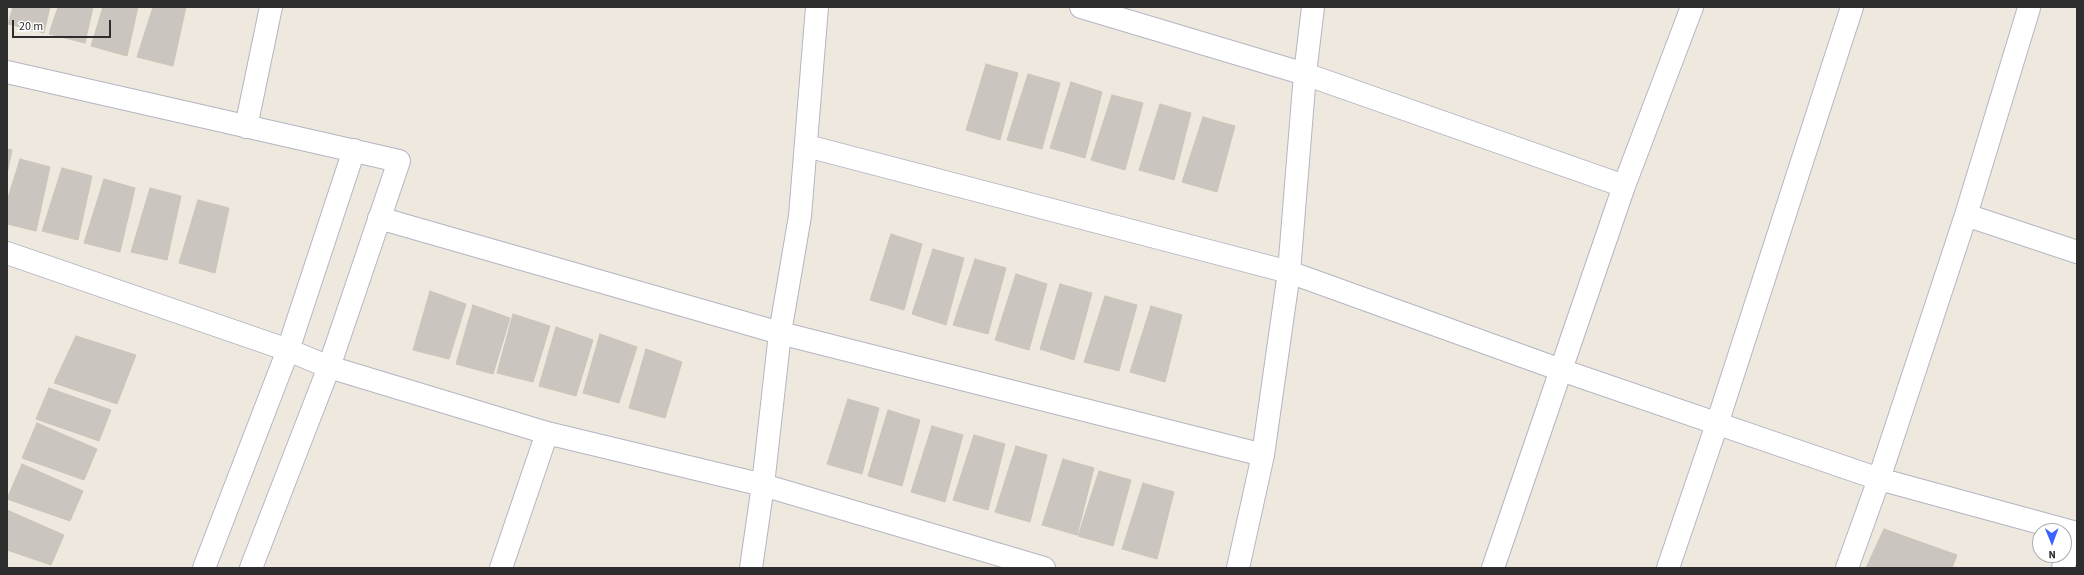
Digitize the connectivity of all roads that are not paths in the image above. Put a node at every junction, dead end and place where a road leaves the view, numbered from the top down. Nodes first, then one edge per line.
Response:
1 (271, 7) edge
2 (817, 7) edge
3 (1081, 7) edge
4 (1314, 7) edge
5 (1692, 7) edge
6 (1852, 7) edge
7 (2029, 7) edge
8 (7, 72) edge
9 (1306, 74) junction
10 (246, 127) junction
11 (807, 146) junction
12 (354, 150) junction
13 (1624, 186) junction
14 (1966, 215) junction
15 (379, 218) junction
16 (2077, 252) edge
17 (7, 253) edge
18 (1289, 272) junction
19 (780, 333) junction
20 (288, 350) junction
21 (329, 367) junction
22 (1561, 370) junction
23 (1717, 424) junction
24 (547, 433) junction
25 (1263, 455) junction
26 (1879, 479) junction
27 (763, 485) junction
28 (2076, 533) edge
29 (204, 568) edge
30 (251, 568) edge
31 (501, 568) edge
32 (751, 568) edge
33 (1044, 568) edge
34 (1238, 568) edge
35 (1493, 568) edge
36 (1668, 568) edge
37 (1847, 568) edge
38 (2063, 568) edge

1 - 10 street
2 - 11 street
3 - 9 street
4 - 9 street
5 - 13 street
6 - 23 street
7 - 14 street
8 - 10 street
9 - 13 street
9 - 18 street
10 - 12 street
11 - 18 street
11 - 19 street
12 - 15 street
12 - 20 street
13 - 22 street
14 - 16 street
14 - 26 street
15 - 19 street
15 - 21 street
17 - 20 street
18 - 22 street
18 - 25 street
19 - 25 street
19 - 27 street
20 - 21 street
20 - 29 street
21 - 24 street
21 - 30 street
22 - 23 street
22 - 35 street
23 - 26 street
23 - 36 street
24 - 27 street
24 - 31 street
25 - 34 street
26 - 28 street
26 - 37 street
27 - 32 street
27 - 33 street
28 - 38 street

